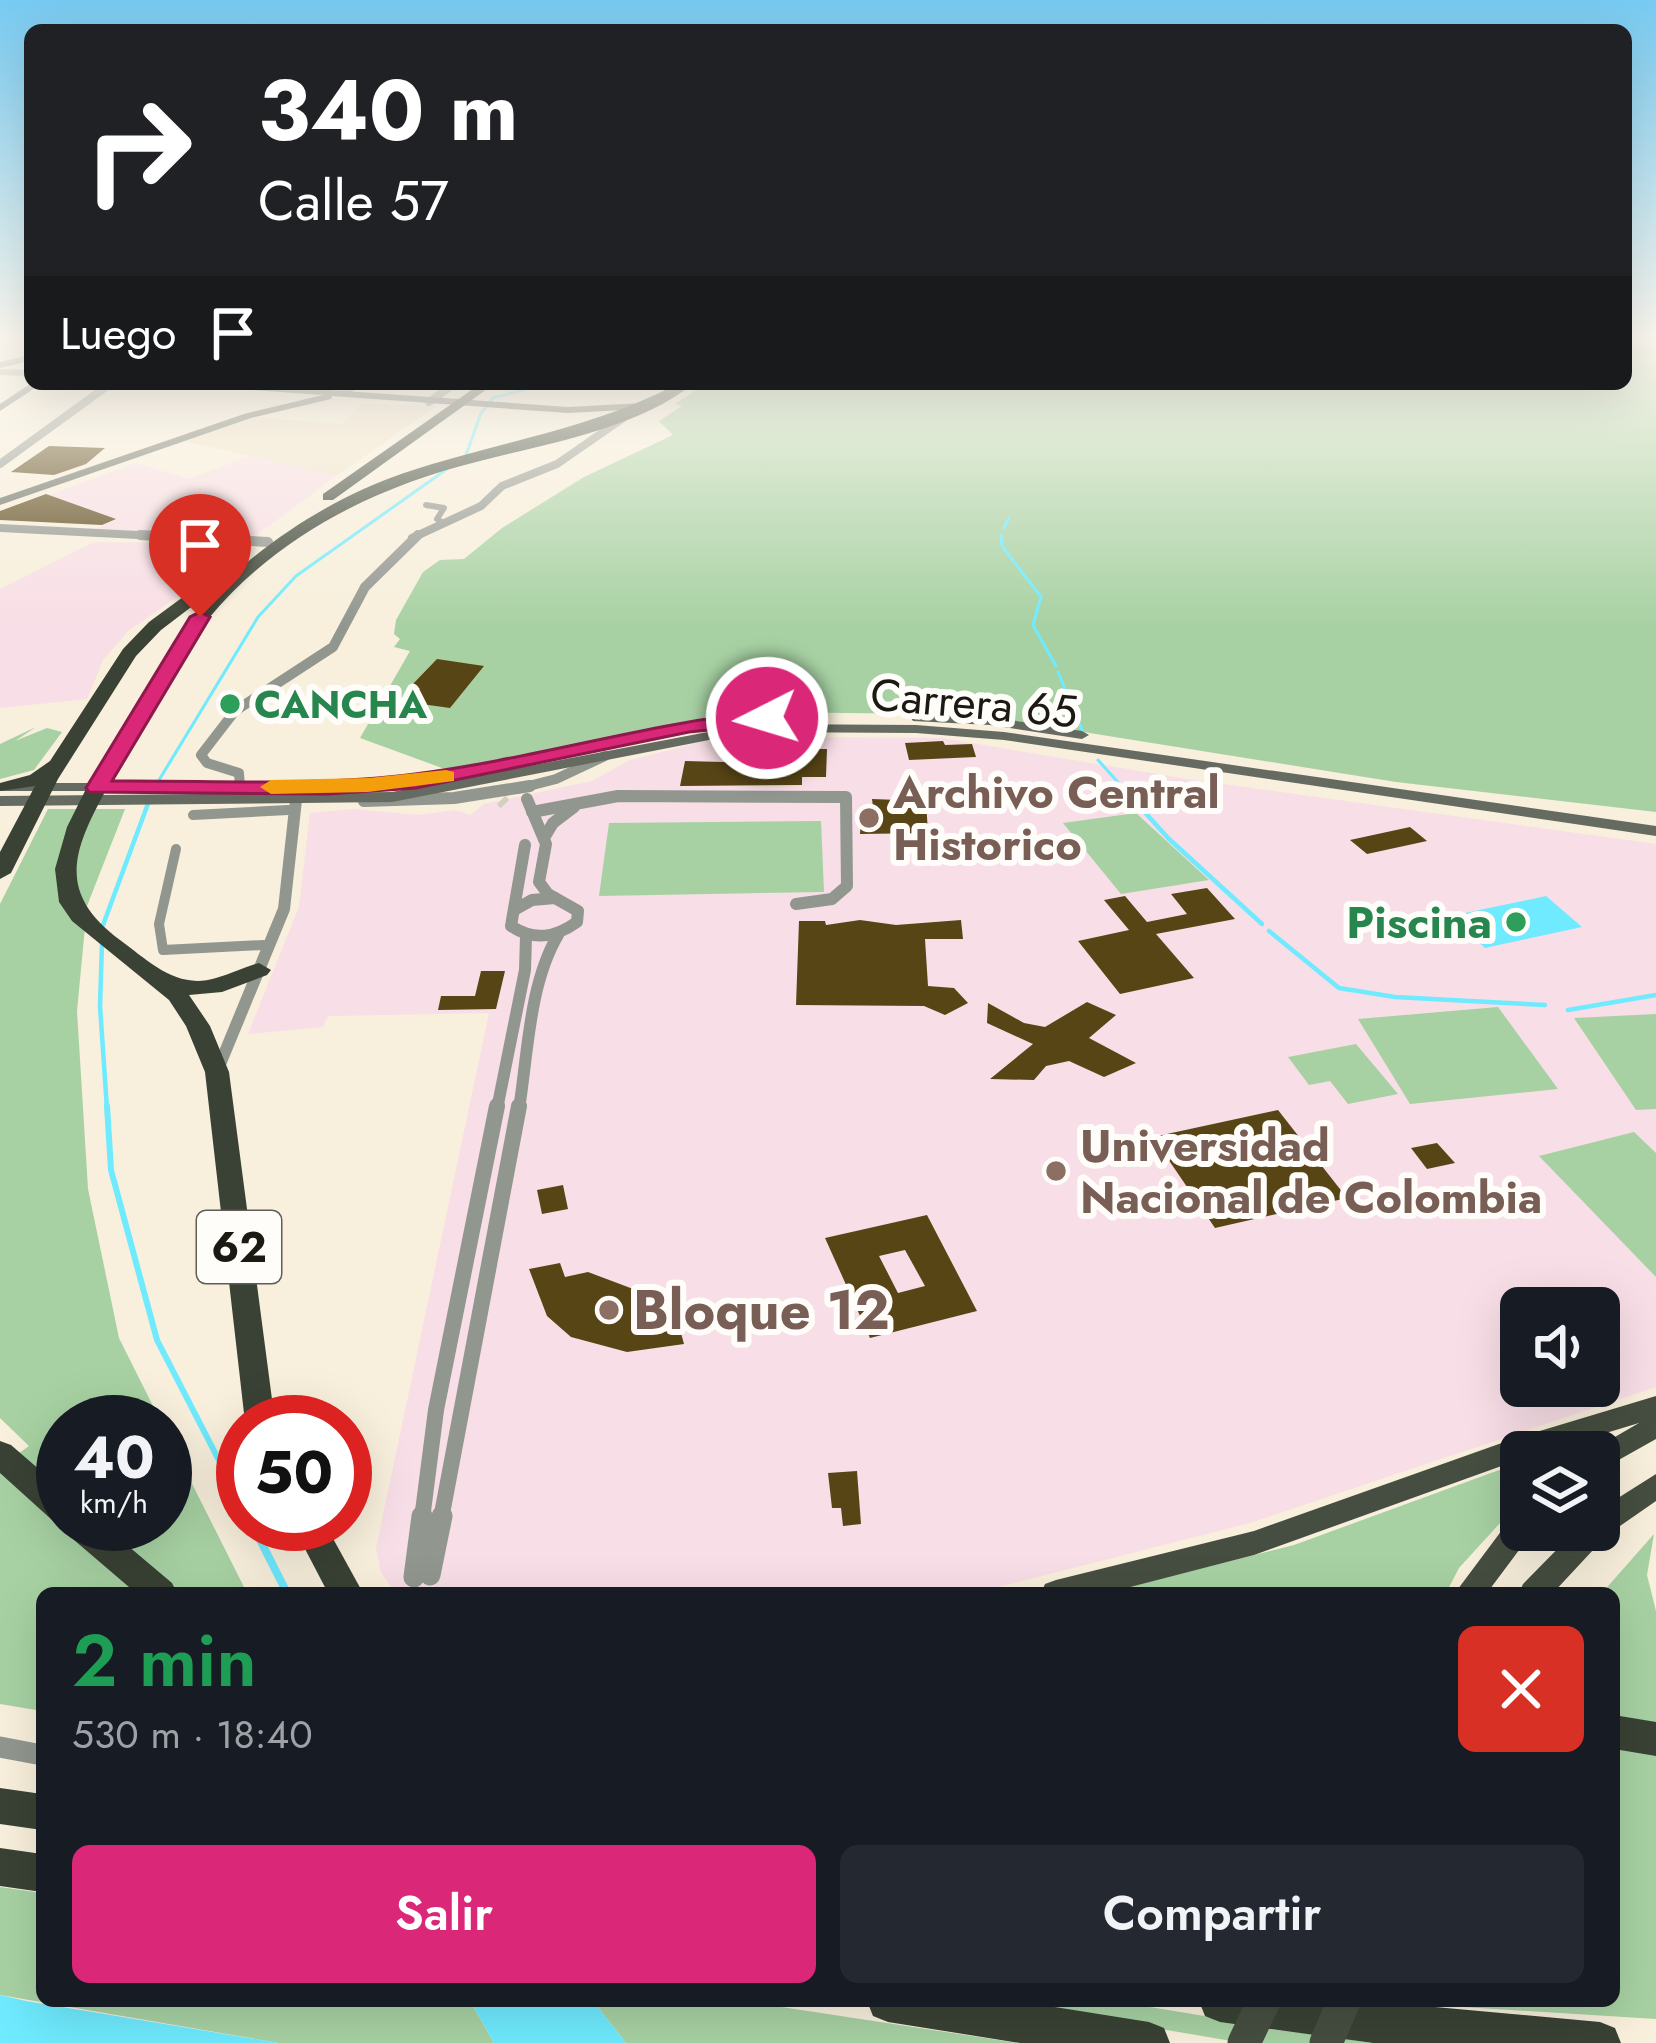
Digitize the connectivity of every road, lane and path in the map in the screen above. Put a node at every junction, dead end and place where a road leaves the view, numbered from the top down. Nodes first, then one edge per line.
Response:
1 (38, 436) edge
2 (189, 436) edge
3 (412, 436) edge
4 (564, 436) edge
5 (575, 436) edge
6 (593, 436) edge
7 (560, 438) junction
8 (0, 464) edge
9 (337, 498) junction
10 (0, 502) edge
11 (426, 506) dead end
12 (442, 523) junction
13 (0, 528) edge
14 (268, 542) junction
15 (605, 756) junction
16 (57, 764) junction
17 (541, 781) junction
18 (2, 792) edge
19 (40, 794) junction
20 (238, 794) junction
21 (105, 795) junction
22 (472, 796) junction
23 (296, 799) junction
24 (353, 800) junction
25 (501, 800) tunnel mouth
26 (528, 802) junction
27 (578, 803) junction
28 (193, 815) dead end
29 (1656, 820) edge
30 (1656, 831) edge
31 (544, 838) junction
32 (525, 845) dead end
33 (176, 850) dead end
34 (0, 873) edge
35 (555, 898) junction
36 (796, 904) dead end
37 (514, 910) junction
38 (558, 934) junction
39 (526, 935) junction
40 (261, 958) junction
41 (170, 988) junction
42 (217, 1072) junction
43 (257, 1395) edge
44 (1656, 1407) edge
45 (1656, 1426) edge
46 (1620, 1447) edge
47 (0, 1454) edge
48 (36, 1486) edge
49 (1656, 1486) edge
50 (1620, 1512) edge
51 (111, 1551) edge
52 (323, 1551) edge
53 (1502, 1551) edge
54 (1575, 1551) edge
55 (426, 1584) edge
56 (153, 1587) edge
57 (343, 1587) edge
58 (1080, 1587) edge
59 (1475, 1587) edge
60 (1540, 1587) edge
61 (1620, 1733) edge
62 (1656, 1739) edge
63 (0, 1747) edge
64 (36, 1754) edge
65 (36, 1799) edge
66 (0, 1804) edge
67 (36, 1811) edge
68 (0, 1867) edge
69 (36, 1872) edge
70 (925, 2007) edge
71 (1261, 2007) edge
72 (1263, 2007) edge
73 (1341, 2007) edge
74 (1149, 2043) edge
75 (1244, 2043) edge
76 (1325, 2043) edge
77 (1600, 2043) edge

1 - 8 street
2 - 10 main road
3 - 9 highway, 62
4 - 7 highway, 62
5 - 7 highway
6 - 12 street
7 - 9 highway, 62
9 - 14 highway, 62
9 - 21 highway, 62
11 - 12 street
12 - 20 street
13 - 14 street
14 - 16 highway, 62
15 - 17 street
15 - 24 main road, Carrera 65
15 - 30 main road, Carrera 65
16 - 18 highway
16 - 19 highway, 62
17 - 22 street
17 - 26 street
18 - 19 main road
19 - 21 main road
19 - 34 highway, 62
20 - 21 main road
20 - 23 main road
21 - 41 highway, 62
22 - 24 street
22 - 25 street
23 - 24 main road, Carrera 65
23 - 28 street
23 - 29 main road, Carrera 65
23 - 40 street
26 - 27 street
26 - 31 street
27 - 31 street
27 - 36 street
31 - 35 street
32 - 37 street
33 - 40 street
35 - 37 street
35 - 38 street
37 - 39 street
38 - 39 street
38 - 55 street
39 - 55 street
40 - 41 highway
40 - 42 street
41 - 42 highway, 62
42 - 43 highway, 62
44 - 58 main road
45 - 46 main road
47 - 48 highway
49 - 50 main road
51 - 56 highway
52 - 57 highway
53 - 59 main road
54 - 60 main road
61 - 62 highway
63 - 64 street
65 - 66 main road
66 - 67 highway
68 - 69 highway
70 - 74 highway
71 - 75 main road, bridge
72 - 77 highway
73 - 76 main road, bridge

